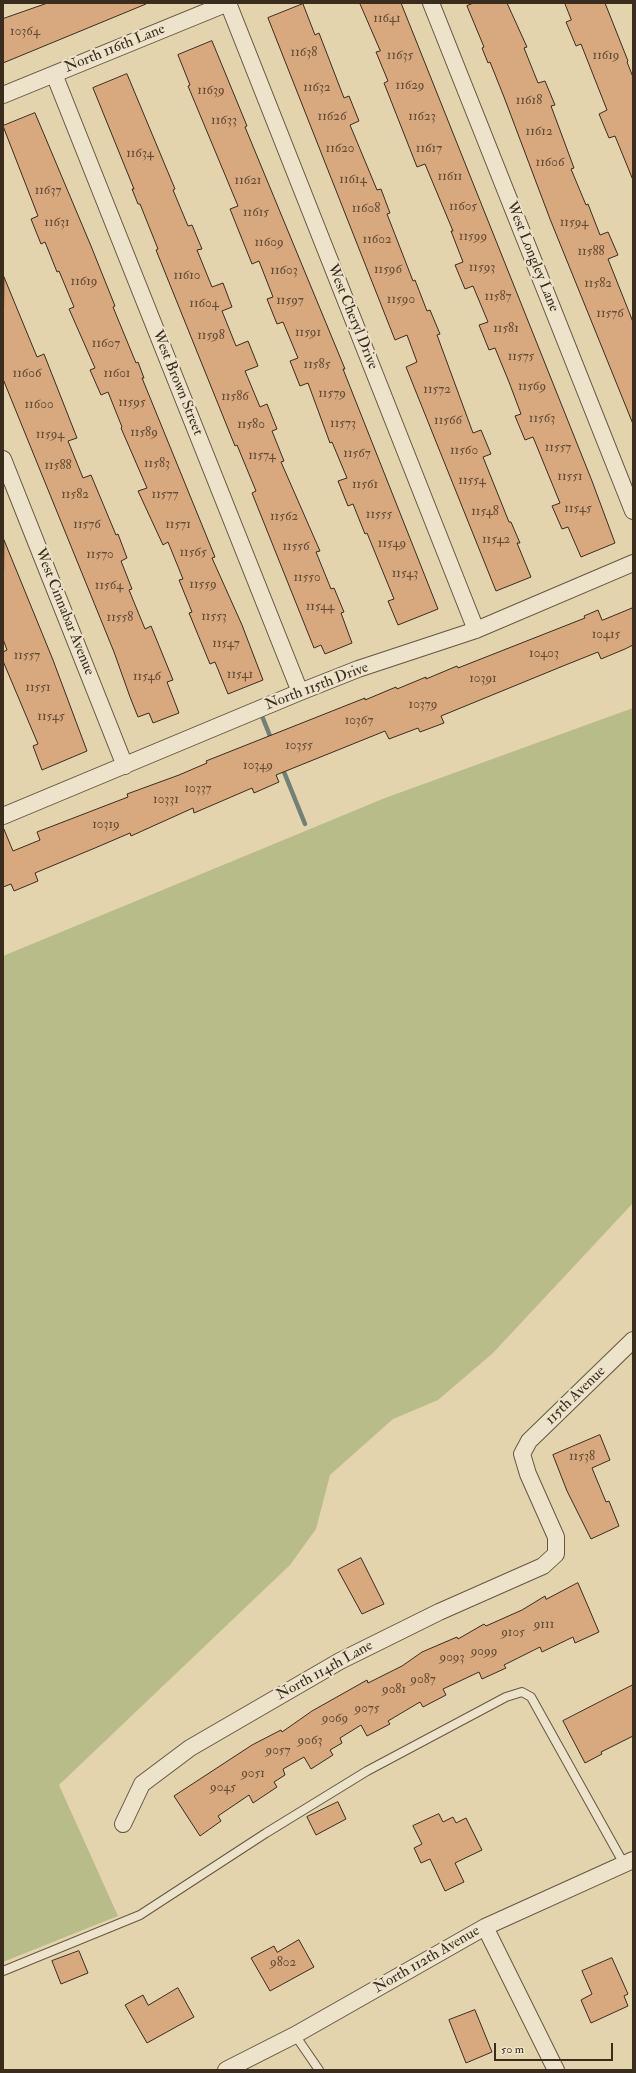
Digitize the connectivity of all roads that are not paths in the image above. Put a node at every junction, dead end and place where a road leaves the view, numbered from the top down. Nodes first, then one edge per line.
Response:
1 (228, 3) edge
2 (432, 3) edge
3 (54, 74) junction
4 (3, 95) edge
5 (3, 459) edge
6 (633, 511) edge
7 (633, 563) edge
8 (476, 630) junction
9 (300, 692) junction
10 (124, 766) junction
11 (3, 816) edge
12 (633, 1340) edge
13 (556, 1554) joint
14 (123, 1824) dead end
15 (628, 1862) edge
16 (485, 1927) junction
17 (3, 1971) edge
18 (295, 2035) junction
19 (226, 2070) edge
20 (319, 2070) edge
21 (556, 2070) edge

1 - 3 street, North 116th Lane
1 - 8 street, West Cheryl Drive
2 - 6 street, West Longley Lane
3 - 4 street, North 116th Lane
3 - 9 street, West Brown Street
5 - 10 street, West Cinnabar Avenue
7 - 8 street, North 115th Drive
8 - 9 street, North 115th Drive
9 - 10 street, North 115th Drive
10 - 11 street, North 115th Drive
12 - 13 street, 115th Avenue
13 - 14 street, North 114th Lane
15 - 16 street, North 112th Avenue
15 - 17 lane
16 - 18 street, North 112th Avenue
16 - 21 street
18 - 19 street, North 112th Avenue
18 - 20 lane

